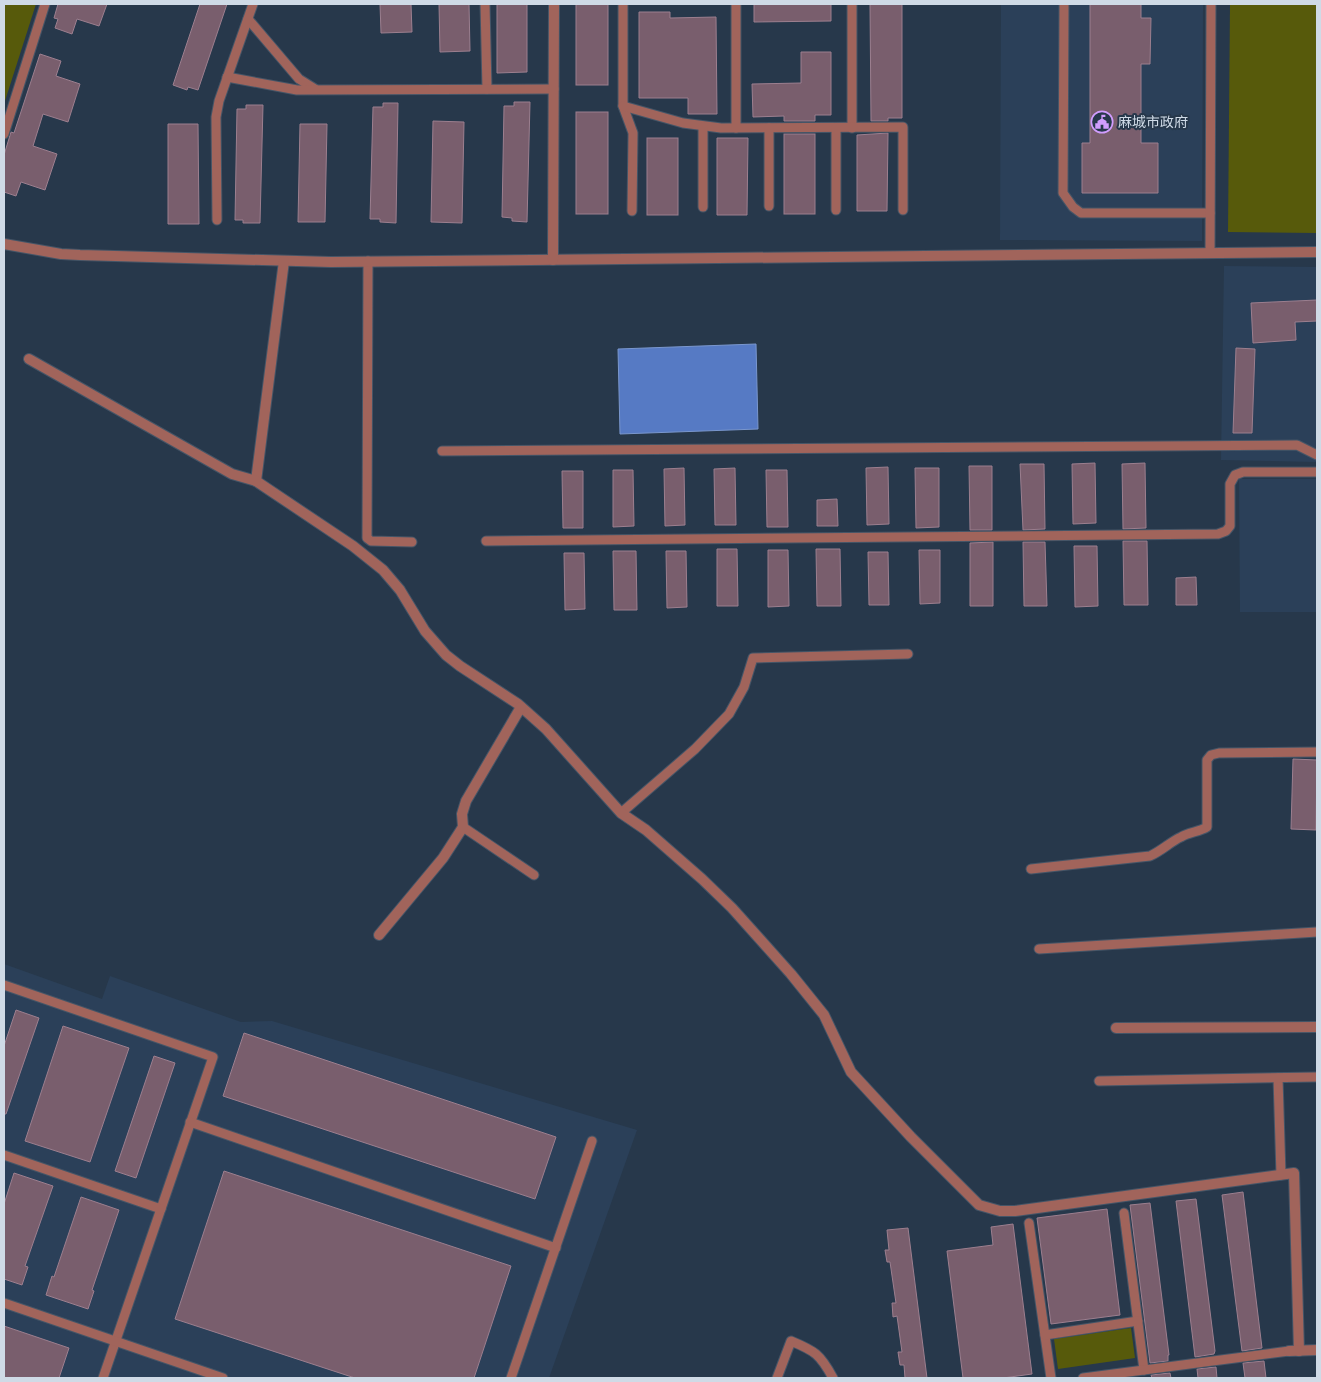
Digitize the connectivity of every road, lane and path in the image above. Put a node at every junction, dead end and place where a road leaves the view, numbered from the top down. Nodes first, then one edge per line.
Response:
1 (45, 4) edge
2 (253, 4) edge
3 (485, 4) edge
4 (554, 4) edge
5 (623, 4) edge
6 (736, 4) edge
7 (852, 4) edge
8 (1064, 4) edge
9 (1211, 4) edge
10 (248, 19) junction
11 (226, 77) junction
12 (487, 89) junction
13 (554, 89) junction
14 (315, 90) junction
15 (623, 106) junction
16 (703, 127) junction
17 (736, 128) junction
18 (769, 128) junction
19 (836, 128) junction
20 (852, 128) junction
21 (4, 134) edge
22 (769, 206) dead end
23 (703, 207) dead end
24 (836, 210) dead end
25 (903, 210) dead end
26 (632, 211) dead end
27 (1210, 213) junction
28 (217, 220) dead end
29 (4, 244) edge
30 (1317, 252) edge
31 (1210, 253) junction
32 (553, 260) junction
33 (284, 261) junction
34 (368, 261) junction
35 (29, 359) dead end
36 (442, 451) dead end
37 (1317, 455) edge
38 (1317, 472) edge
39 (256, 481) junction
40 (486, 541) dead end
41 (412, 542) dead end
42 (908, 654) dead end
43 (522, 707) junction
44 (1317, 752) edge
45 (621, 813) junction
46 (463, 827) junction
47 (1031, 869) dead end
48 (534, 875) dead end
49 (1317, 932) edge
50 (379, 935) dead end
51 (1040, 949) dead end
52 (4, 985) edge
53 (1317, 1027) edge
54 (1116, 1028) dead end
55 (1317, 1077) edge
56 (1278, 1078) junction
57 (1098, 1081) dead end
58 (190, 1122) junction
59 (592, 1141) dead end
60 (4, 1155) edge
61 (1281, 1175) junction
62 (161, 1209) junction
63 (1124, 1214) dead end
64 (1029, 1223) dead end
65 (556, 1248) junction
66 (4, 1303) edge
67 (1138, 1321) junction
68 (1045, 1335) junction
69 (115, 1341) junction
70 (1317, 1350) edge
71 (1294, 1351) junction
72 (1144, 1370) junction
73 (103, 1378) edge
74 (223, 1378) edge
75 (511, 1378) edge
76 (777, 1378) edge
77 (833, 1378) edge
78 (1051, 1378) edge
79 (1083, 1378) edge

1 - 21 lane
2 - 10 lane
3 - 12 lane
4 - 13 street
5 - 15 lane
6 - 17 lane
7 - 20 lane
8 - 27 lane
9 - 27 lane
10 - 11 lane
10 - 14 lane
11 - 14 lane
11 - 28 lane
12 - 13 lane
12 - 14 lane
13 - 32 street
15 - 16 lane
15 - 26 lane
16 - 17 lane
16 - 23 lane
17 - 18 lane
18 - 19 lane
18 - 22 lane
19 - 20 lane
19 - 24 lane
20 - 25 lane
27 - 31 lane
29 - 33 street
30 - 31 street
31 - 32 street
32 - 34 street
33 - 34 street
33 - 39 street
34 - 41 lane
35 - 39 street
36 - 37 lane
38 - 40 lane
39 - 43 street
42 - 45 lane
43 - 45 street
43 - 46 street
44 - 47 lane
45 - 61 street
46 - 48 lane
46 - 50 street
49 - 51 lane
52 - 58 lane
53 - 54 street
55 - 56 lane
56 - 57 lane
56 - 61 lane
58 - 62 lane
58 - 65 lane
59 - 65 lane
60 - 62 lane
61 - 71 street
62 - 69 lane
63 - 67 lane
64 - 68 lane
65 - 75 lane
66 - 69 lane
67 - 68 lane
67 - 72 lane
68 - 78 lane
69 - 73 lane
69 - 74 lane
70 - 71 street
71 - 72 lane
72 - 79 lane
76 - 77 lane

